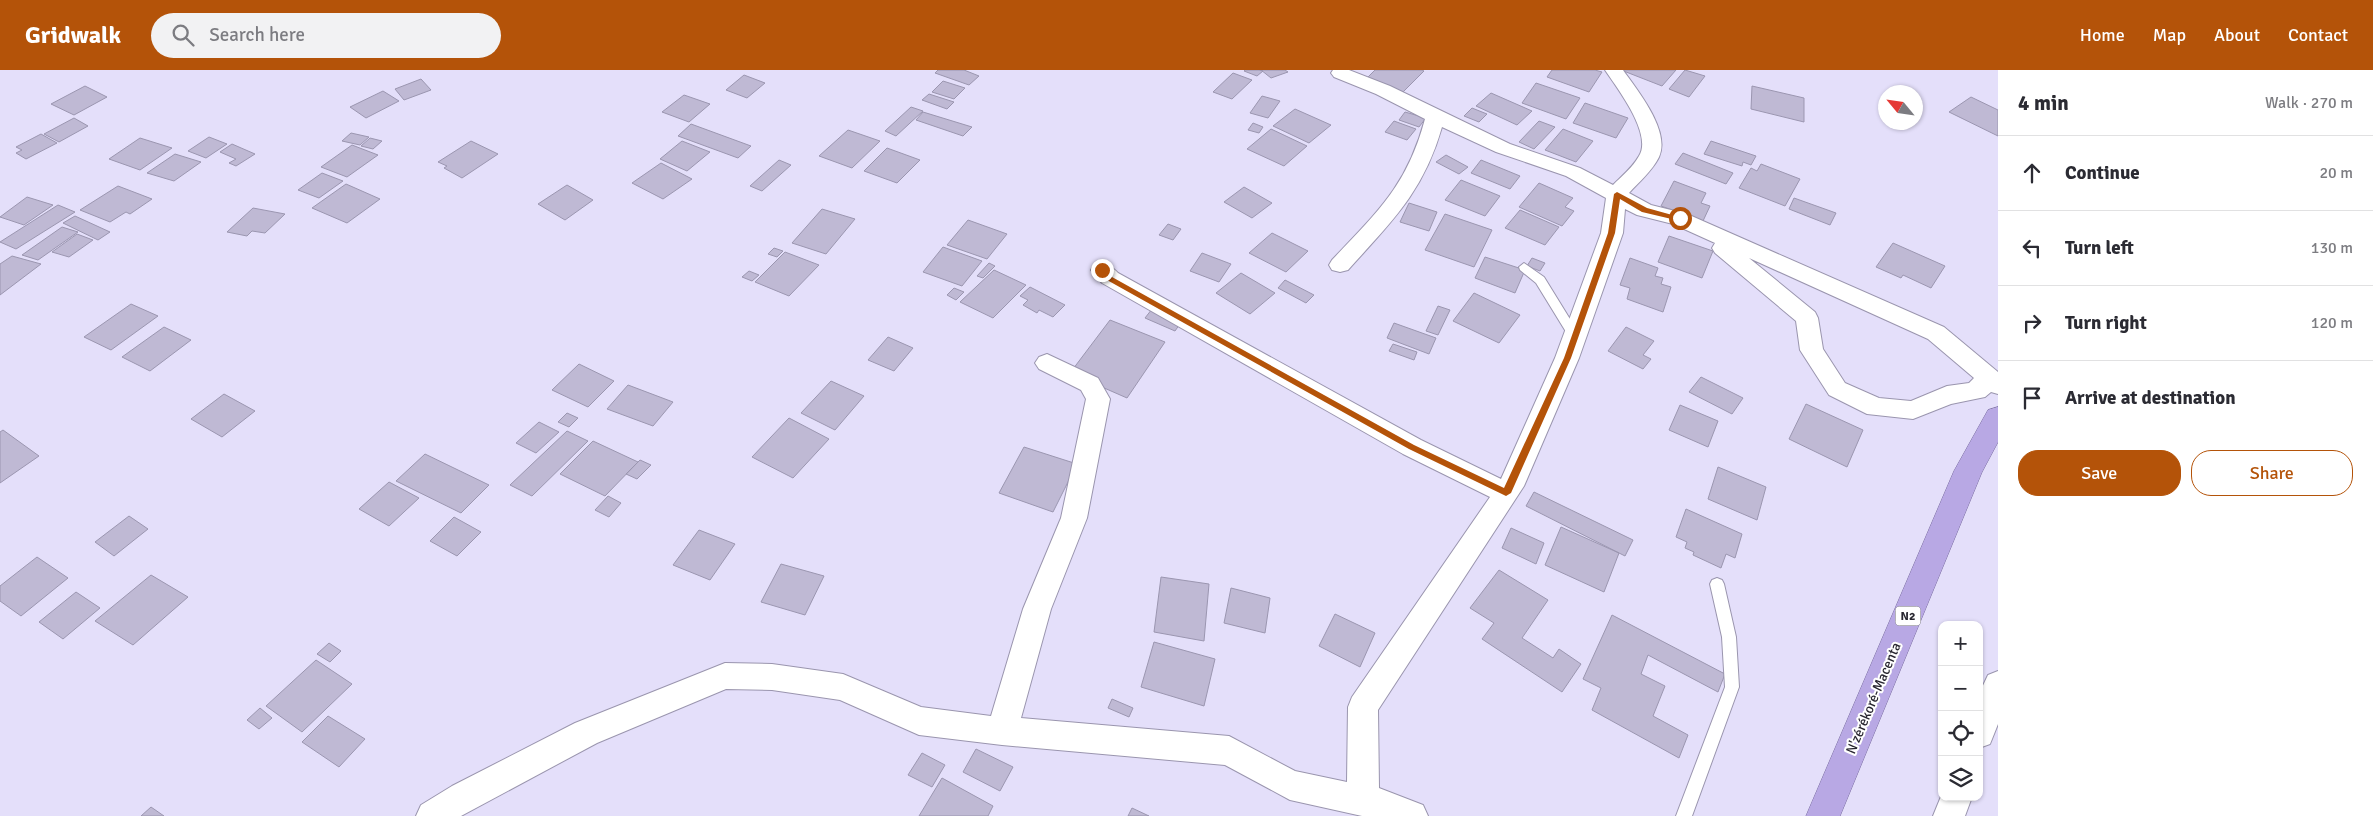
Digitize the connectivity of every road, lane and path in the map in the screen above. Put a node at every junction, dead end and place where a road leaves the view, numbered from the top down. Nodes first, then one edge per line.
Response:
1 (1614, 70) edge
2 (1340, 73) dead end
3 (1435, 116) junction
4 (1617, 194) junction
5 (1680, 218) junction
6 (1340, 265) dead end
7 (1524, 267) dead end
8 (1102, 270) dead end
9 (1574, 337) junction
10 (1047, 363) dead end
11 (1993, 382) edge
12 (1998, 419) edge
13 (1506, 493) junction
14 (1717, 584) dead end
15 (1998, 684) edge
16 (1983, 723) edge
17 (1002, 731) junction
18 (1363, 801) junction
19 (1955, 801) edge
20 (432, 816) edge
21 (1412, 816) edge
22 (1684, 816) edge
23 (1823, 816) edge
24 (1949, 816) edge

1 - 4 street
2 - 3 street
3 - 4 street
3 - 6 street
4 - 5 street
4 - 9 street
5 - 11 street
5 - 11 street
7 - 9 lane
8 - 13 street
9 - 13 street
10 - 17 street
12 - 23 highway, N'zérékoré-Macenta / N2
13 - 18 street
14 - 22 lane
15 - 16 street
17 - 18 street
17 - 20 street
18 - 21 street
19 - 24 street

